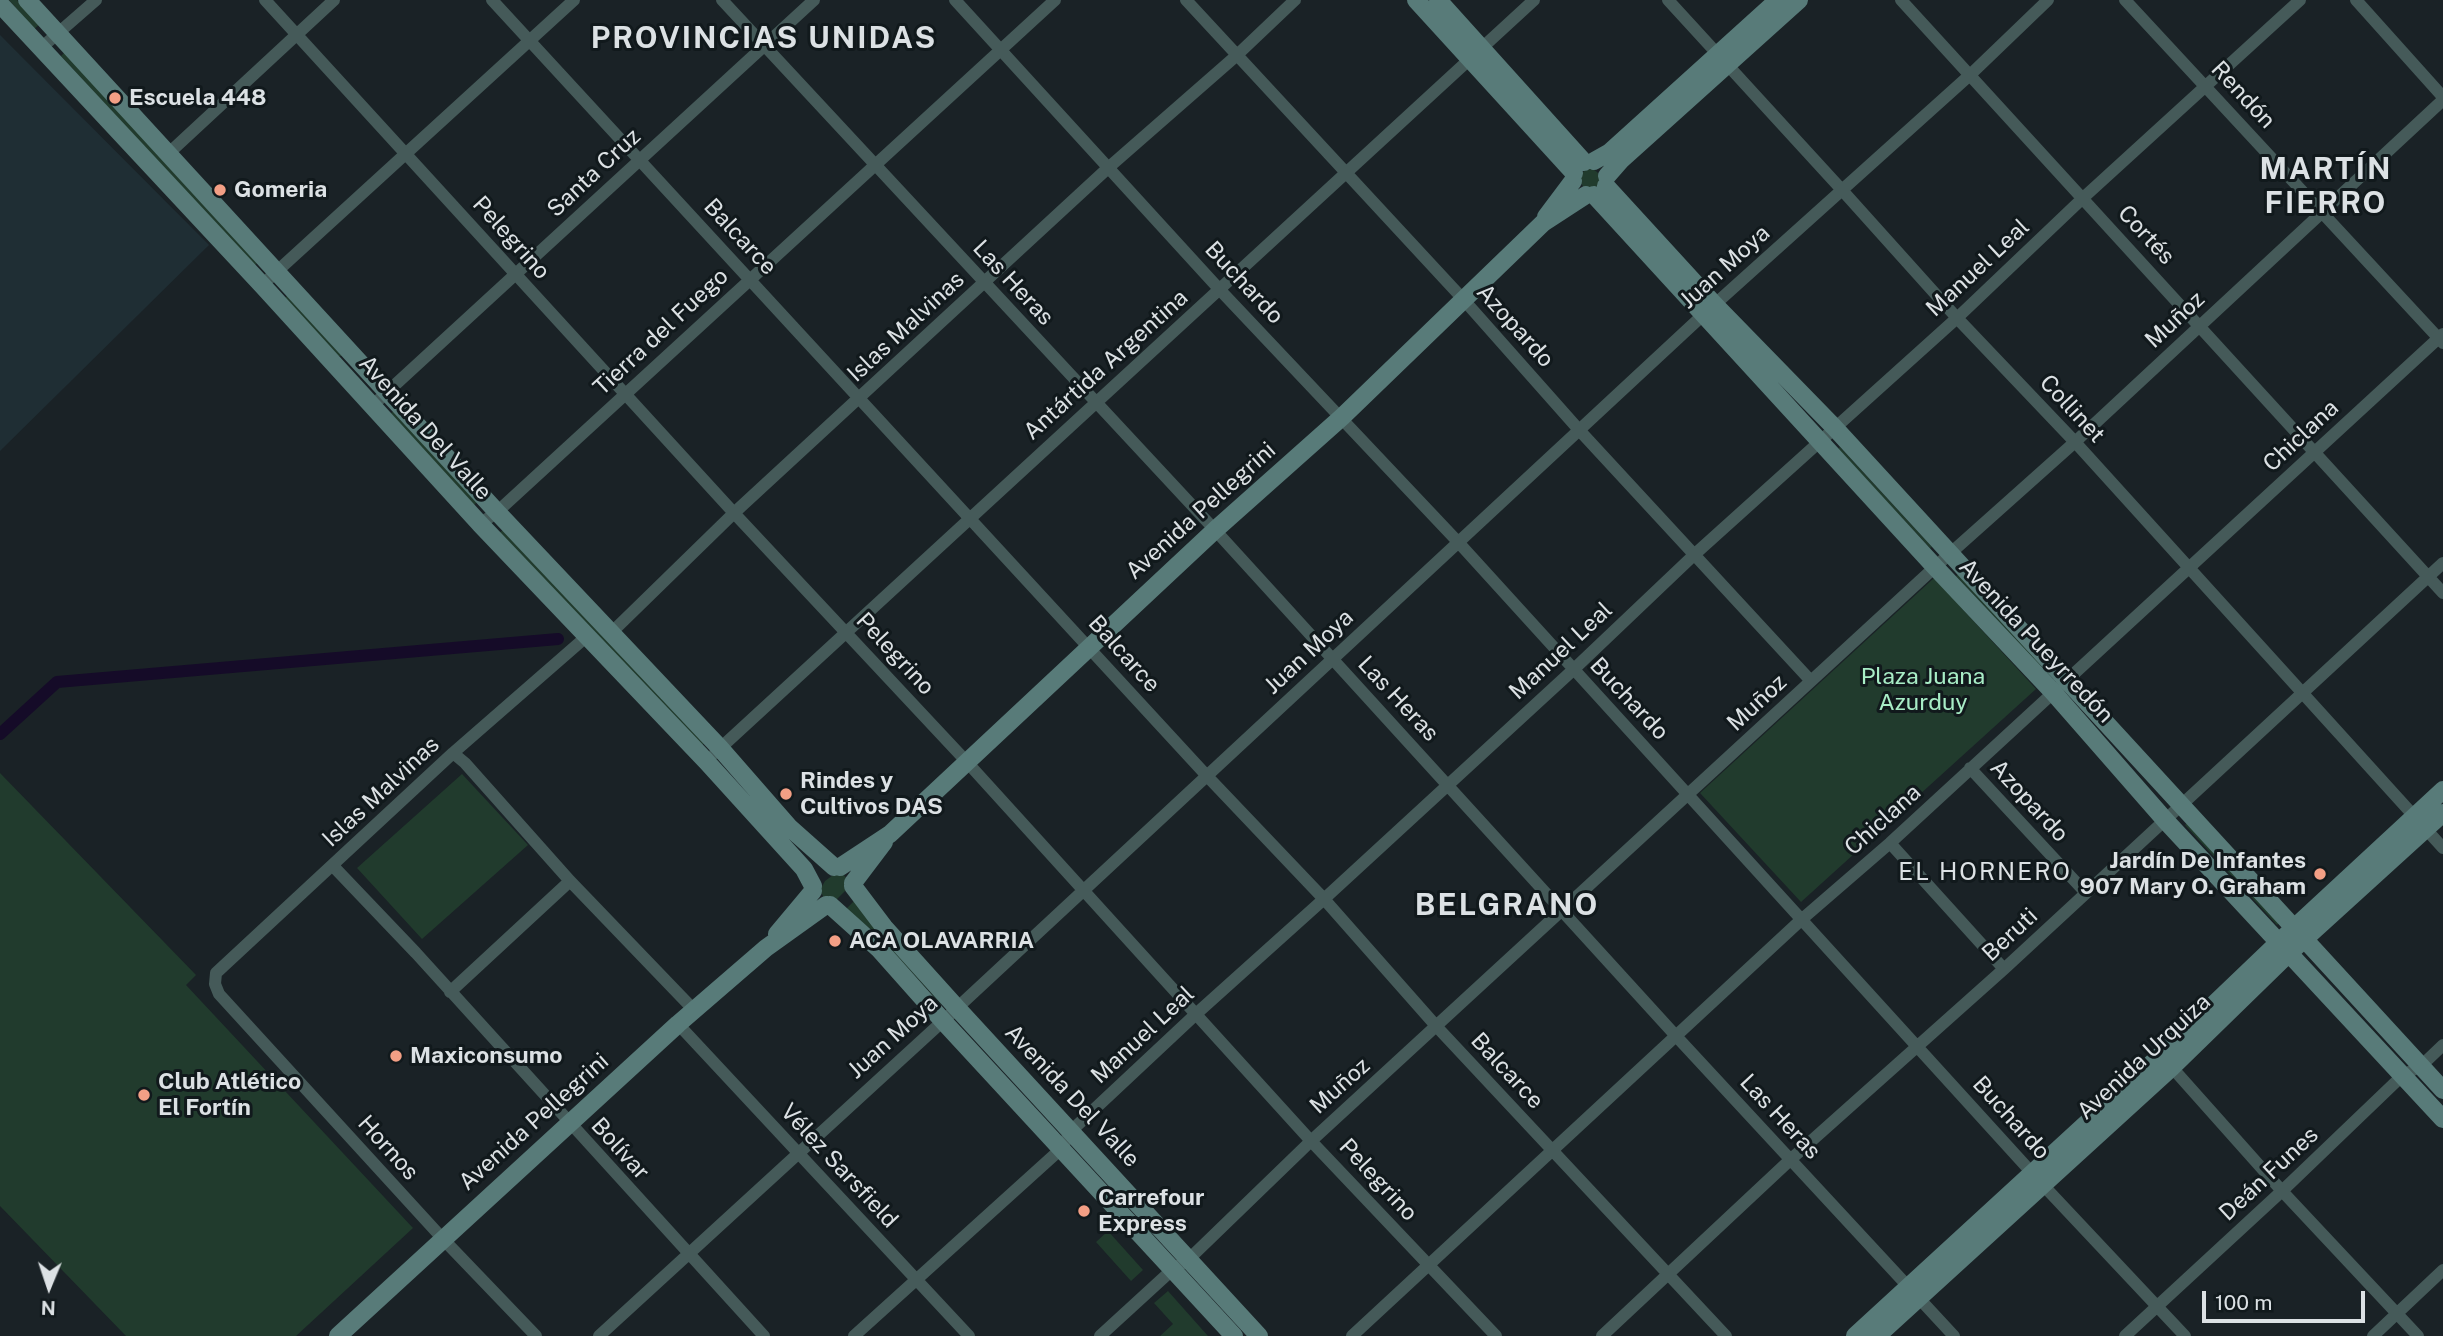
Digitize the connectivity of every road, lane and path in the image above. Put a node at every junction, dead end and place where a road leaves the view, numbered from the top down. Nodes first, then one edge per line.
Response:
1 (27, 0) edge
2 (96, 0) edge
3 (265, 0) edge
4 (334, 0) edge
5 (492, 0) edge
6 (574, 0) edge
7 (722, 0) edge
8 (814, 0) edge
9 (955, 0) edge
10 (1055, 0) edge
11 (1186, 0) edge
12 (1295, 0) edge
13 (1416, 0) edge
14 (1438, 0) edge
15 (1534, 0) edge
16 (1668, 0) edge
17 (1778, 0) edge
18 (1799, 0) edge
19 (1901, 0) edge
20 (2048, 0) edge
21 (2125, 0) edge
22 (2300, 0) edge
23 (2356, 0) edge
24 (0, 4) edge
25 (57, 34) junction
26 (297, 34) junction
27 (529, 41) junction
28 (763, 46) junction
29 (41, 48) junction
30 (1001, 50) junction
31 (1475, 52) junction
32 (1236, 55) junction
33 (1723, 61) junction
34 (1971, 75) junction
35 (2205, 85) junction
36 (2443, 99) edge
37 (169, 153) junction
38 (407, 153) junction
39 (639, 160) junction
40 (874, 165) junction
41 (1108, 168) junction
42 (1581, 170) junction
43 (1345, 173) junction
44 (1598, 188) junction
45 (1842, 190) junction
46 (2083, 198) junction
47 (2321, 212) junction
48 (1543, 223) junction
49 (277, 271) junction
50 (516, 275) junction
51 (750, 279) junction
52 (985, 283) junction
53 (262, 285) junction
54 (1220, 290) junction
55 (1463, 299) junction
56 (1709, 310) junction
57 (1956, 318) junction
58 (2200, 325) junction
59 (2442, 339) edge
60 (387, 392) junction
61 (626, 394) junction
62 (860, 399) junction
63 (1096, 404) junction
64 (372, 406) junction
65 (1342, 417) junction
66 (1834, 427) junction
67 (1580, 431) junction
68 (1821, 442) junction
69 (2075, 442) junction
70 (2314, 452) junction
71 (497, 512) junction
72 (734, 513) junction
73 (970, 518) junction
74 (480, 524) junction
75 (1215, 530) junction
76 (1460, 543) junction
77 (1695, 554) junction
78 (1949, 555) junction
79 (2443, 563) edge
80 (1935, 567) junction
81 (2188, 569) junction
82 (2428, 577) junction
83 (2443, 593) edge
84 (612, 632) junction
85 (845, 632) junction
86 (586, 637) junction
87 (1090, 647) junction
88 (1332, 658) junction
89 (1573, 670) junction
90 (1811, 681) junction
91 (2059, 686) junction
92 (2301, 695) junction
93 (720, 748) junction
94 (453, 753) junction
95 (706, 761) junction
96 (967, 761) junction
97 (1970, 768) junction
98 (1207, 776) junction
99 (1448, 785) junction
100 (2443, 790) edge
101 (1690, 794) junction
102 (2182, 804) junction
103 (2443, 813) edge
104 (2165, 820) junction
105 (2419, 823) junction
106 (890, 834) junction
107 (1891, 843) junction
108 (2443, 848) edge
109 (333, 866) junction
110 (837, 867) junction
111 (570, 881) junction
112 (853, 885) junction
113 (813, 889) junction
114 (1083, 891) junction
115 (2086, 894) junction
116 (1324, 899) junction
117 (828, 905) junction
118 (1563, 910) junction
119 (1801, 920) junction
120 (2300, 933) junction
121 (2284, 947) junction
122 (766, 948) junction
123 (2004, 969) junction
124 (215, 984) joint
125 (450, 992) junction
126 (957, 1007) junction
127 (694, 1010) junction
128 (1196, 1014) junction
129 (943, 1021) junction
130 (678, 1024) junction
131 (1437, 1027) junction
132 (1676, 1036) junction
133 (2443, 1045) edge
134 (1918, 1046) junction
135 (2166, 1062) junction
136 (2421, 1066) junction
137 (2403, 1075) junction
138 (2443, 1090) edge
139 (2443, 1119) edge
140 (569, 1124) junction
141 (1066, 1140) junction
142 (1311, 1140) junction
143 (1552, 1150) junction
144 (798, 1152) junction
145 (1790, 1160) junction
146 (2037, 1179) junction
147 (2282, 1191) junction
148 (443, 1239) junction
149 (688, 1255) junction
150 (1189, 1259) junction
151 (1429, 1264) junction
152 (2443, 1269) edge
153 (1172, 1270) junction
154 (1670, 1275) junction
155 (917, 1281) junction
156 (1914, 1292) junction
157 (2158, 1306) junction
158 (2397, 1313) junction
159 (338, 1336) edge
160 (536, 1336) edge
161 (599, 1336) edge
162 (764, 1336) edge
163 (854, 1336) edge
164 (969, 1336) edge
165 (1100, 1336) edge
166 (1234, 1336) edge
167 (1259, 1336) edge
168 (1352, 1336) edge
169 (1496, 1336) edge
170 (1602, 1336) edge
171 (1726, 1336) edge
172 (1855, 1336) edge
173 (1878, 1336) edge
174 (1954, 1336) edge
175 (2125, 1336) edge
176 (2185, 1336) edge
177 (2373, 1336) edge
178 (2418, 1336) edge

1 - 25 main road, Avenida Del Valle
2 - 25 street
3 - 26 street, Pelegrino
4 - 26 street
5 - 27 street, Balcarce
6 - 27 street
7 - 28 street, Las Heras
8 - 28 street, Santa Cruz
9 - 30 street, Buchardo
10 - 30 street, Tierra del Fuego
11 - 32 street, Azopardo
12 - 32 street, Islas Malvinas
13 - 31 main road
14 - 31 main road
15 - 31 street, Antártida Argentina
16 - 33 street, Collinet
17 - 33 main road, Avenida Pellegrini
18 - 33 main road, Avenida Pellegrini
19 - 34 street, Cortés
20 - 34 street, Juan Moya
21 - 35 street, Rendón
22 - 35 street, Manuel Leal
23 - 36 street
24 - 29 main road, Avenida Del Valle
25 - 29 street
25 - 37 main road, Avenida Del Valle
26 - 37 street
26 - 38 street, Pelegrino
27 - 38 street
27 - 39 street, Balcarce
28 - 39 street, Santa Cruz
28 - 40 street, Las Heras
29 - 53 main road, Avenida Del Valle
30 - 40 street, Tierra del Fuego
30 - 41 street, Buchardo
31 - 42 main road
31 - 43 street, Antártida Argentina
32 - 41 street, Islas Malvinas
32 - 43 street, Azopardo
33 - 42 main road, Avenida Pellegrini
33 - 44 main road, Avenida Pellegrini
33 - 45 street, Collinet
34 - 45 street, Juan Moya
34 - 46 street, Cortés
35 - 46 street, Manuel Leal
35 - 47 street, Rendón
36 - 47 street, Muñoz
37 - 49 main road, Avenida Del Valle
38 - 49 street
38 - 50 street, Pelegrino
39 - 50 street, Santa Cruz
39 - 51 street, Balcarce
40 - 51 street, Tierra del Fuego
40 - 52 street, Las Heras
41 - 52 street, Islas Malvinas
41 - 54 street, Buchardo
42 - 44 main road
42 - 44 main road
42 - 48 main road, Avenida Pellegrini
43 - 54 street, Antártida Argentina
43 - 55 street, Azopardo
44 - 48 main road, Avenida Pellegrini
44 - 56 main road, Avenida Pueyrredón
45 - 56 street, Juan Moya
45 - 57 street, Collinet
46 - 57 street, Manuel Leal
46 - 58 street, Cortés
47 - 58 street, Muñoz
47 - 59 street, Rendón
48 - 55 main road, Avenida Pellegrini
49 - 53 street
49 - 60 main road, Avenida Del Valle
50 - 60 street, Santa Cruz
50 - 61 street, Pelegrino
51 - 61 street, Tierra del Fuego
51 - 62 street, Balcarce
52 - 62 street, Islas Malvinas
52 - 63 street, Las Heras
53 - 64 main road, Avenida Del Valle
54 - 63 street, Antártida Argentina
54 - 65 street, Buchardo
55 - 65 main road, Avenida Pellegrini
55 - 67 street, Azopardo
56 - 66 main road, Avenida Pueyrredón
56 - 67 street, Juan Moya
56 - 68 main road, Avenida Pueyrredón
57 - 66 street, Manuel Leal
57 - 69 street, Collinet
58 - 69 street, Muñoz
58 - 70 street, Cortés
59 - 70 street, Chiclana
60 - 64 street, Santa Cruz
60 - 71 main road, Avenida Del Valle
61 - 71 street, Tierra del Fuego
61 - 72 street, Pelegrino
62 - 72 street, Islas Malvinas
62 - 73 street, Balcarce
63 - 73 street, Antártida Argentina
63 - 75 street, Las Heras
64 - 74 main road, Avenida Del Valle
65 - 75 main road, Avenida Pellegrini
65 - 76 street, Buchardo
66 - 68 street, Manuel Leal
66 - 78 main road, Avenida Pueyrredón
67 - 76 street, Juan Moya
67 - 77 street, Azopardo
68 - 77 street, Manuel Leal
68 - 80 main road, Avenida Pueyrredón
69 - 78 street, Muñoz
69 - 81 street, Collinet
70 - 81 street, Chiclana
70 - 82 street, Cortés
71 - 74 street, Tierra del Fuego
71 - 84 main road, Avenida Del Valle
72 - 84 street, Islas Malvinas
72 - 85 street, Pelegrino
73 - 85 street, Antártida Argentina
73 - 87 street, Balcarce
74 - 86 main road, Avenida Del Valle
75 - 87 main road, Avenida Pellegrini
75 - 88 street, Las Heras
76 - 88 street, Juan Moya
76 - 89 street, Buchardo
77 - 89 street, Manuel Leal
77 - 90 street, Azopardo
78 - 80 street, Muñoz
78 - 91 main road, Avenida Pueyrredón
79 - 82 street, Beruti
80 - 90 street, Muñoz
80 - 91 main road, Avenida Pueyrredón
81 - 91 street, Chiclana
81 - 92 street, Collinet
82 - 83 street, Cortés
82 - 92 street, Beruti
84 - 93 main road, Avenida Del Valle
85 - 93 street, Antártida Argentina
85 - 96 street, Pelegrino
86 - 94 street, Islas Malvinas
86 - 95 main road, Avenida Del Valle
87 - 96 main road, Avenida Pellegrini
87 - 98 street, Balcarce
88 - 98 street, Juan Moya
88 - 99 street, Las Heras
89 - 99 street, Manuel Leal
89 - 101 street, Buchardo
90 - 101 street, Muñoz
91 - 97 street, Chiclana
91 - 102 main road, Avenida Pueyrredón
91 - 104 main road, Avenida Pueyrredón
92 - 102 street, Beruti
92 - 105 street, Collinet
93 - 95 street, Antártida Argentina
93 - 110 main road, Avenida Del Valle
94 - 109 street, Islas Malvinas
94 - 111 street
95 - 113 main road, Avenida Del Valle
96 - 106 main road, Avenida Pellegrini
96 - 114 street, Pelegrino
97 - 107 street, Chiclana
97 - 115 street, Azopardo
98 - 114 street, Juan Moya
98 - 116 street, Balcarce
99 - 116 street, Manuel Leal
99 - 118 street, Las Heras
100 - 105 main road, Avenida Urquiza
101 - 118 street, Muñoz
101 - 119 street, Buchardo
102 - 104 street, Beruti
102 - 120 main road, Avenida Pueyrredón
103 - 105 main road, Avenida Urquiza
104 - 115 street, Beruti
104 - 121 main road, Avenida Pueyrredón
105 - 108 street, Collinet
105 - 120 main road, Avenida Urquiza
106 - 110 main road, Avenida Pellegrini
106 - 112 main road, Avenida Pellegrini
107 - 119 street, Chiclana
107 - 123 street
109 - 124 street, Islas Malvinas
109 - 125 street, Bolívar
110 - 112 main road
110 - 113 main road
111 - 125 street
111 - 127 street
112 - 117 main road
112 - 126 main road, Avenida Del Valle
113 - 117 main road
113 - 122 main road, Avenida Pellegrini
114 - 126 street, Juan Moya
114 - 128 street, Pelegrino
115 - 123 street, Beruti
116 - 128 street, Manuel Leal
116 - 131 street, Balcarce
117 - 122 main road, Avenida Pellegrini
117 - 129 main road, Avenida Del Valle
118 - 131 street, Muñoz
118 - 132 street, Las Heras
119 - 132 street, Chiclana
119 - 134 street, Buchardo
120 - 121 main road, Avenida Urquiza
120 - 136 main road, Avenida Pueyrredón
121 - 135 main road, Avenida Urquiza
121 - 137 main road, Avenida Pueyrredón
122 - 127 main road, Avenida Pellegrini
123 - 134 street, Beruti
124 - 148 street, Hornos
125 - 140 street, Bolívar
126 - 129 street, Juan Moya
126 - 141 main road, Avenida Del Valle
127 - 130 main road, Avenida Pellegrini
128 - 141 street, Manuel Leal
128 - 142 street, Pelegrino
129 - 141 main road, Avenida Del Valle
129 - 144 street, Juan Moya
130 - 140 main road, Avenida Pellegrini
130 - 144 street, Vélez Sarsfield
131 - 142 street, Muñoz
131 - 143 street, Balcarce
132 - 143 street, Chiclana
132 - 145 street, Las Heras
133 - 136 street, Deán Funes
134 - 145 street, Beruti
134 - 146 street, Buchardo
135 - 146 main road, Avenida Urquiza
135 - 147 street
136 - 137 street, Deán Funes
136 - 138 main road, Avenida Pueyrredón
137 - 139 main road, Avenida Pueyrredón
137 - 147 street, Deán Funes
140 - 148 main road, Avenida Pellegrini
140 - 149 street, Bolívar
141 - 150 main road, Avenida Del Valle
141 - 153 main road, Avenida Del Valle
141 - 155 street, Manuel Leal
142 - 150 street, Muñoz
142 - 151 street, Pelegrino
143 - 151 street, Chiclana
143 - 154 street, Balcarce
144 - 149 street, Juan Moya
144 - 155 street, Vélez Sarsfield
145 - 154 street, Beruti
145 - 156 street, Las Heras
146 - 156 main road, Avenida Urquiza
146 - 157 street, Buchardo
147 - 157 street, Deán Funes
147 - 158 street
148 - 159 main road, Avenida Pellegrini
148 - 160 street, Hornos
149 - 161 street, Juan Moya
149 - 162 street, Bolívar
150 - 153 street, Muñoz
150 - 167 main road, Avenida Del Valle
151 - 168 street, Chiclana
151 - 169 street, Pelegrino
152 - 158 street
153 - 165 street, Muñoz
153 - 166 main road, Avenida Del Valle
154 - 170 street, Beruti
154 - 171 street, Balcarce
155 - 163 street, Manuel Leal
155 - 164 street, Vélez Sarsfield
156 - 172 main road
156 - 173 main road, Avenida Urquiza
156 - 174 street, Las Heras
157 - 175 street, Deán Funes
157 - 176 street, Buchardo
158 - 177 street
158 - 178 street

